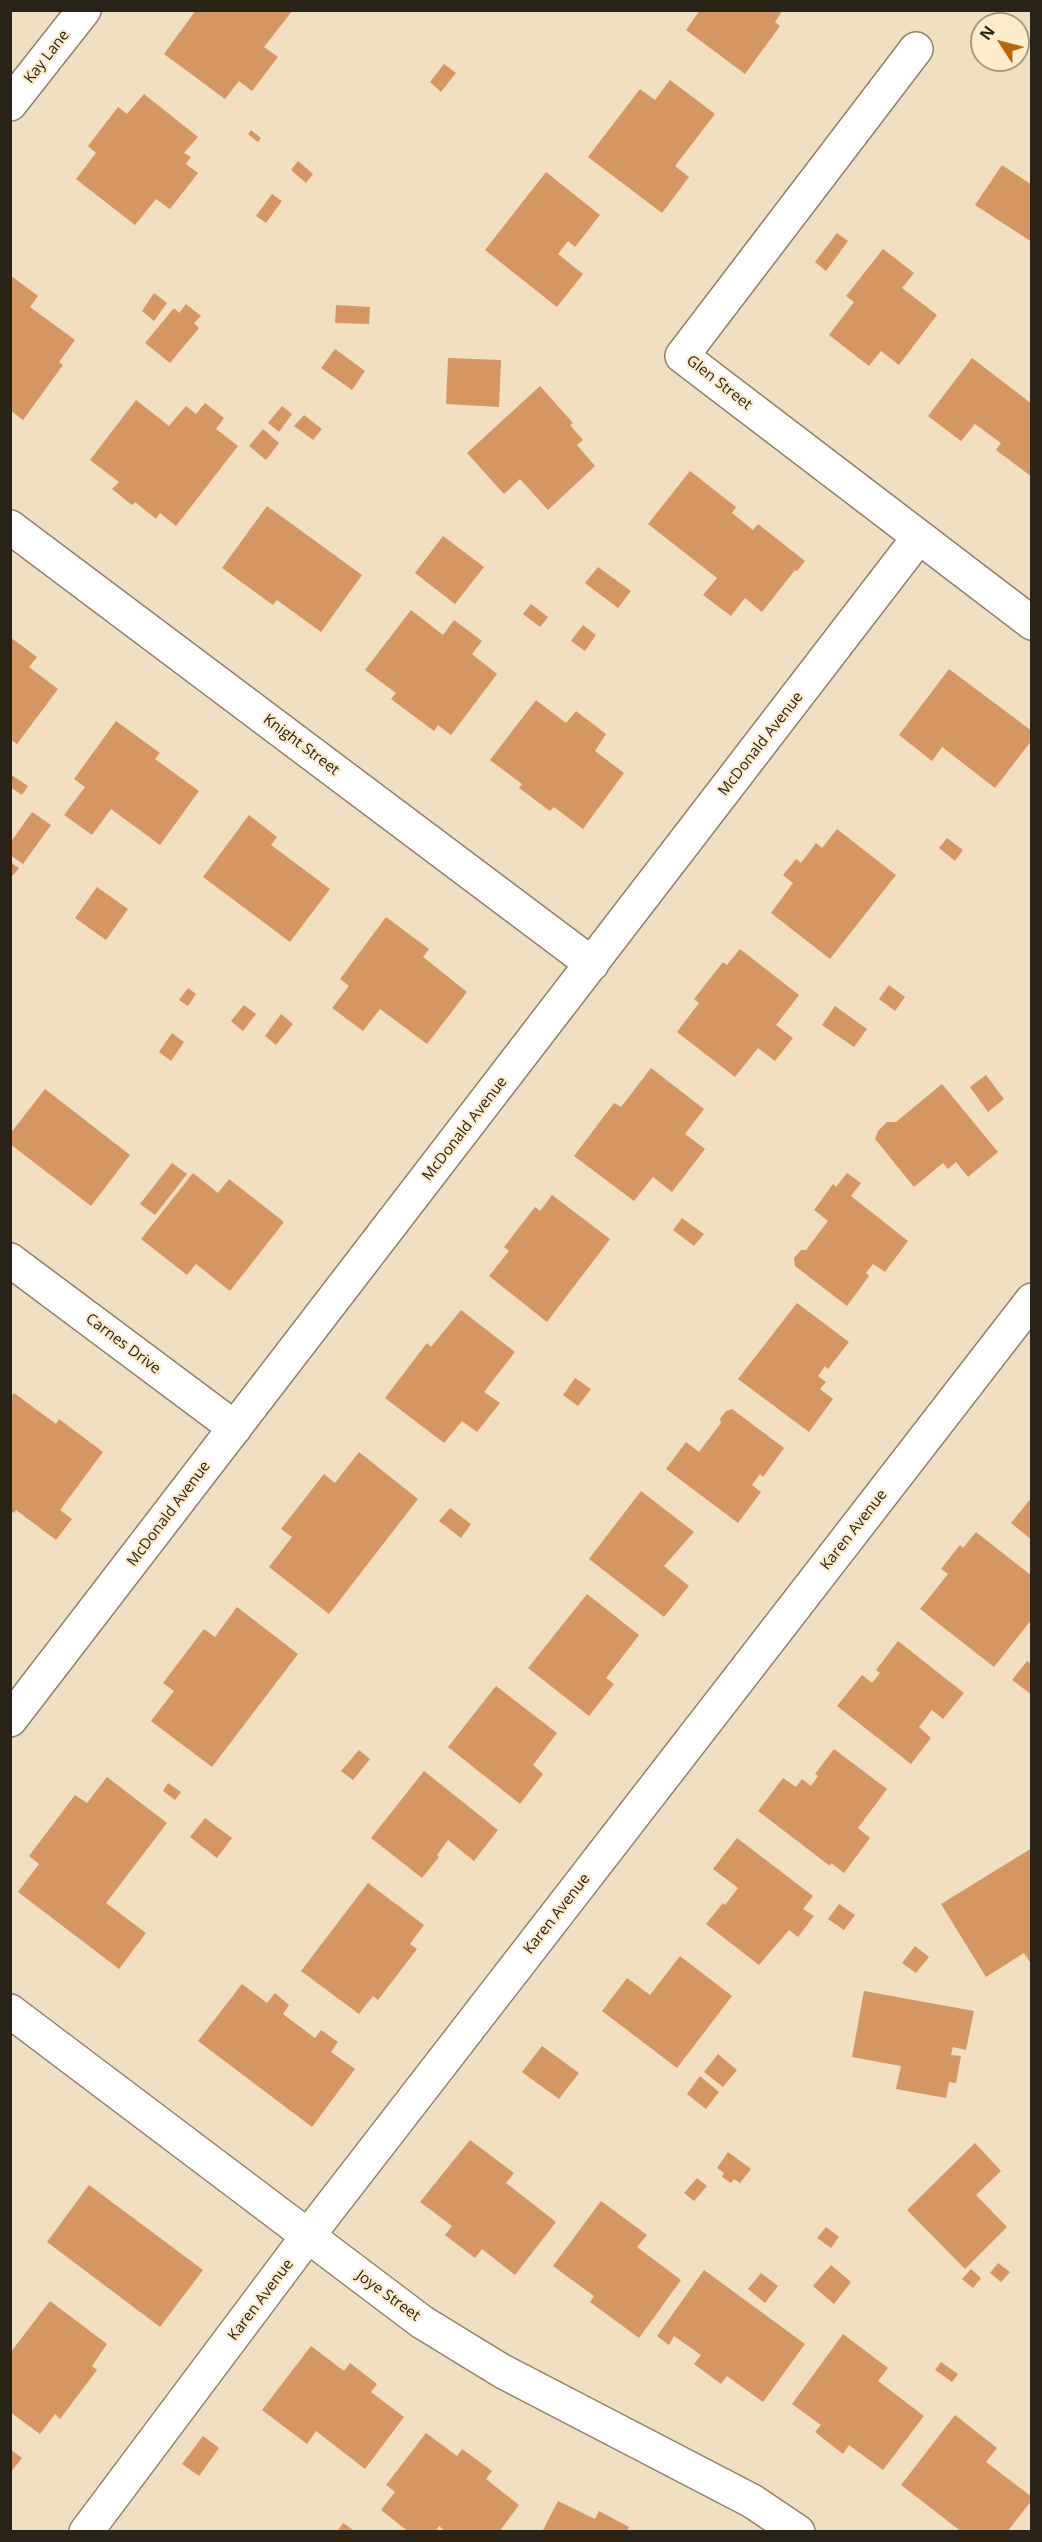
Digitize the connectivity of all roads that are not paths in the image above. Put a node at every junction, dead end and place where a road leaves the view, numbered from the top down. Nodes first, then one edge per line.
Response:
1 (84, 10) edge
2 (916, 49) dead end
3 (10, 104) edge
4 (10, 527) edge
5 (920, 537) junction
6 (1032, 623) edge
7 (592, 964) junction
8 (10, 1260) edge
9 (1032, 1300) edge
10 (235, 1428) junction
11 (10, 1720) edge
12 (10, 2011) edge
13 (307, 2237) junction
14 (86, 2532) edge
15 (798, 2532) edge

1 - 3 street, Kay Lane
2 - 5 street, Glen Street
4 - 7 street, Knight Street
5 - 6 street, Glen Street
5 - 7 street, McDonald Avenue
7 - 10 street, McDonald Avenue
8 - 10 street, Carnes Drive
9 - 13 street, Karen Avenue
10 - 11 street, McDonald Avenue
12 - 13 street, Joye Street
13 - 14 street, Karen Avenue
13 - 15 street, Joye Street

